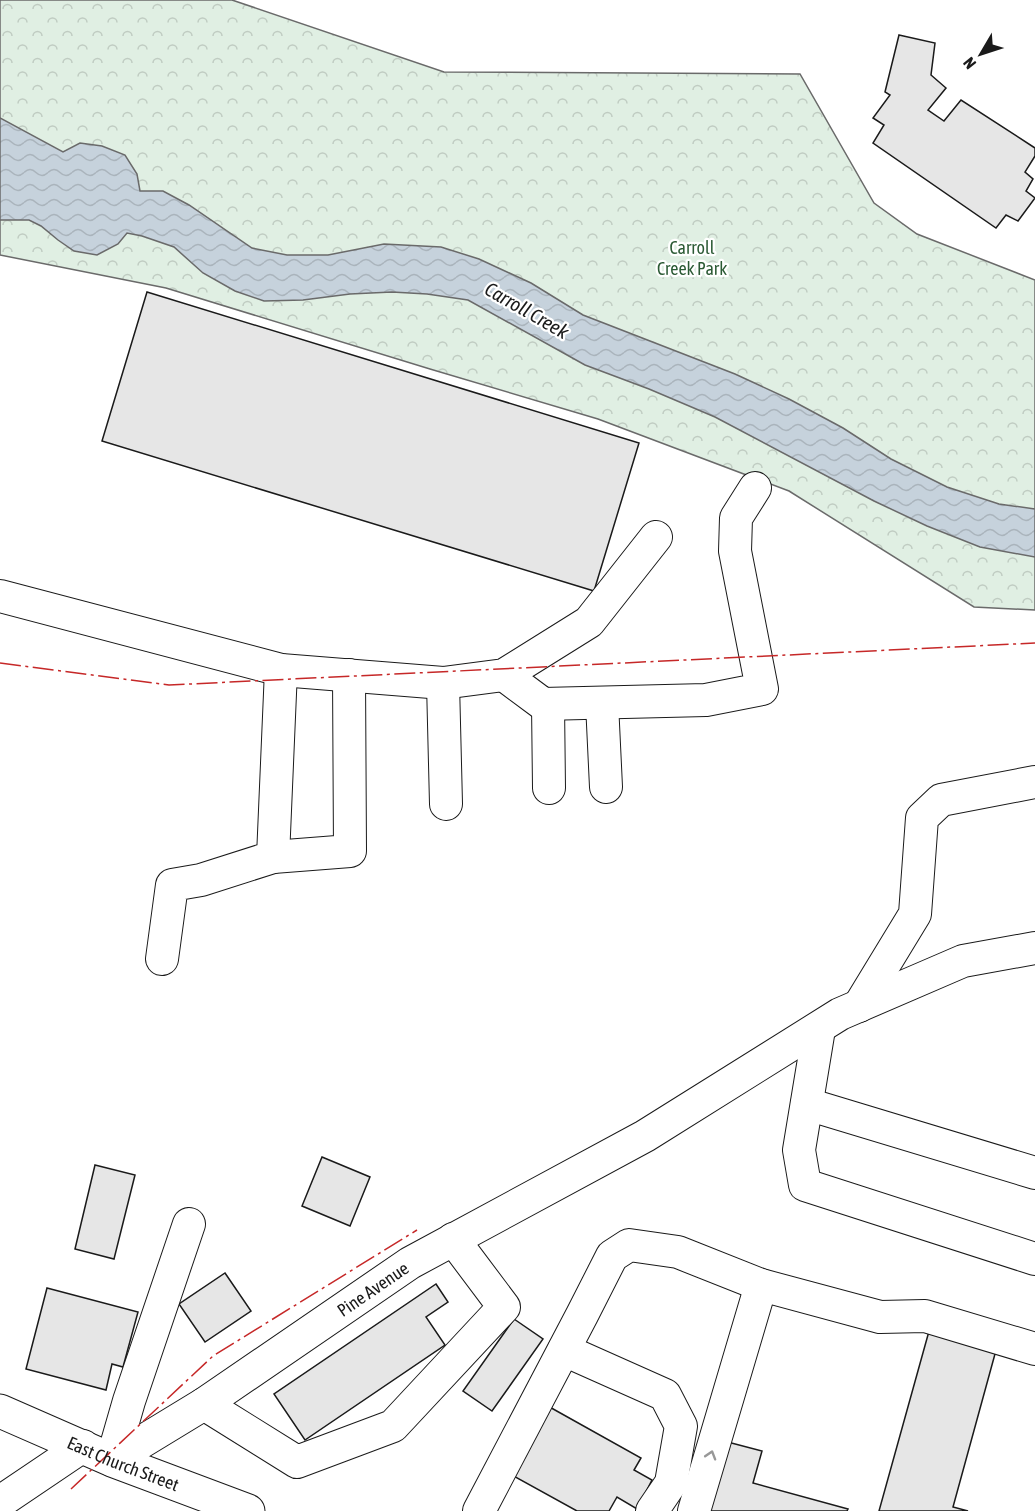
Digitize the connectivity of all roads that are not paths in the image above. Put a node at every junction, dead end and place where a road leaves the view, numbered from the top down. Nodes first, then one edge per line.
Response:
1 (755, 488) dead end
2 (657, 537) dead end
3 (0, 596) edge
4 (281, 670) junction
5 (349, 675) junction
6 (504, 675) junction
7 (443, 683) junction
8 (602, 703) junction
9 (548, 704) junction
10 (1035, 782) edge
11 (606, 787) dead end
12 (549, 788) dead end
13 (446, 804) dead end
14 (273, 857) junction
15 (1035, 948) edge
16 (162, 959) dead end
17 (859, 1006) junction
18 (819, 1029) junction
19 (807, 1104) junction
20 (1035, 1173) edge
21 (189, 1224) dead end
22 (453, 1239) junction
23 (1035, 1259) edge
24 (762, 1285) junction
25 (1035, 1349) edge
26 (564, 1350) junction
27 (204, 1404) junction
28 (0, 1411) edge
29 (83, 1446) junction
30 (112, 1460) junction
31 (0, 1502) edge
32 (484, 1509) edge
33 (242, 1510) edge
34 (652, 1511) edge
35 (694, 1511) edge

1 - 8 street
2 - 6 street
3 - 4 street
4 - 5 street
4 - 14 street
5 - 7 street
5 - 14 street
6 - 7 street
6 - 9 street
7 - 13 street
8 - 9 street
8 - 11 street
9 - 12 street
10 - 17 street
14 - 16 street
15 - 17 street, Pine Avenue
17 - 18 street, Pine Avenue
18 - 19 street
18 - 22 street, Pine Avenue
19 - 20 street
19 - 23 street
21 - 30 street
22 - 27 street, Pine Avenue
22 - 27 street
24 - 25 street
24 - 26 street
35 -> 24 street
26 - 32 street
26 - 34 street
27 - 30 street, Pine Avenue
28 - 29 main road, East Church Street
29 - 30 main road, East Church Street
29 - 31 street
30 - 33 main road, East Church Street

